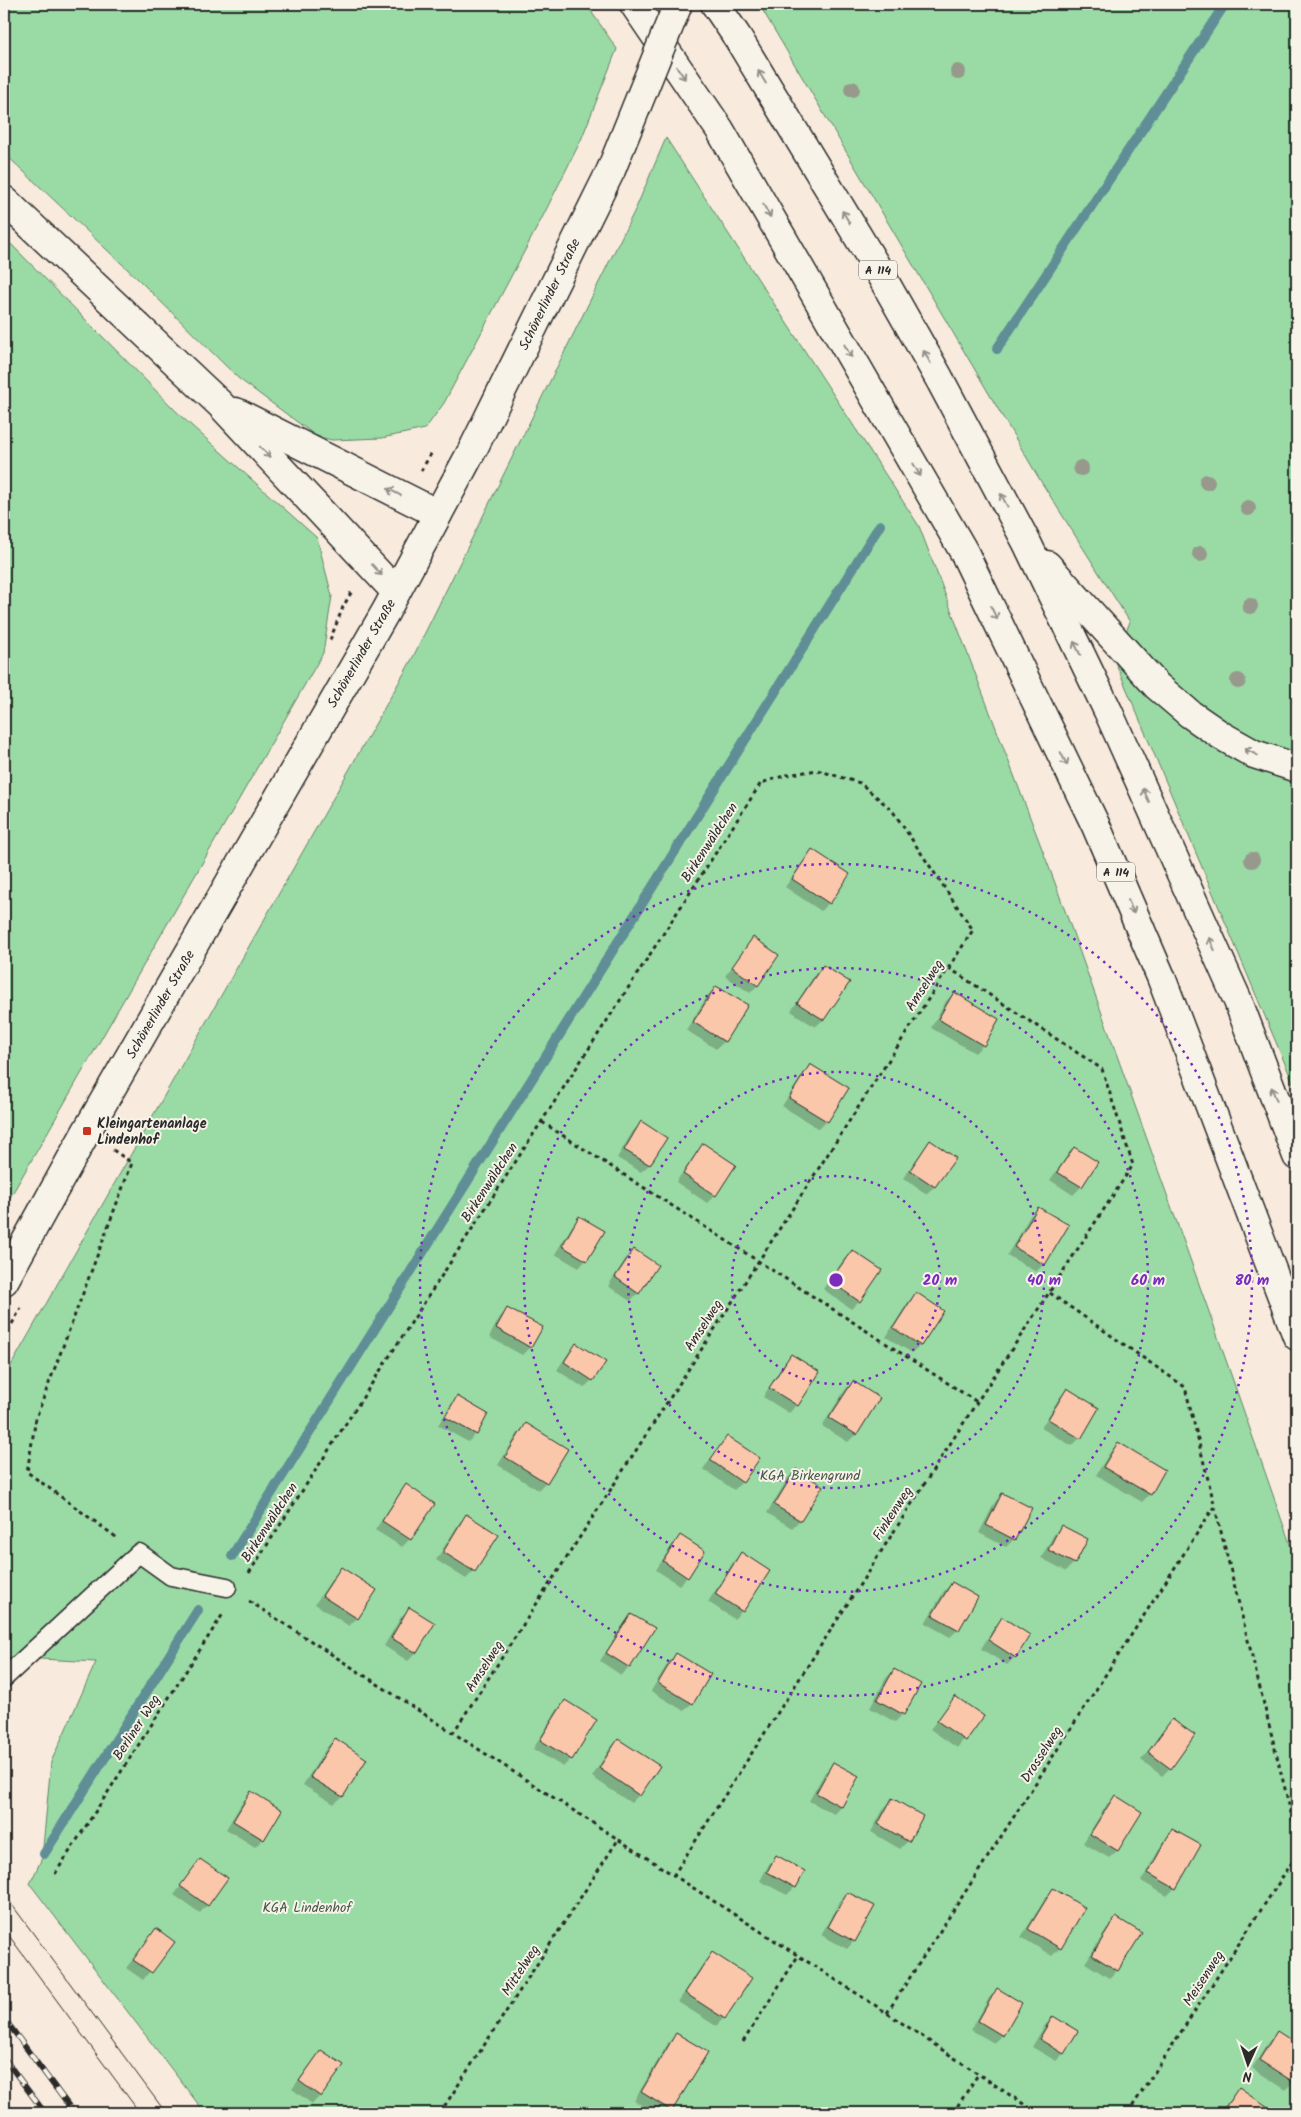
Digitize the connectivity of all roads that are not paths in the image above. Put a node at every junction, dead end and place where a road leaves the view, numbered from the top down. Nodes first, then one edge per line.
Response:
1 (634, 4) edge
2 (678, 4) edge
3 (715, 4) edge
4 (4, 200) edge
5 (220, 404) junction
6 (438, 514) junction
7 (1027, 544) junction
8 (396, 592) junction
9 (1297, 768) edge
10 (1297, 1156) edge
11 (4, 1281) edge
12 (1297, 1336) edge
13 (232, 1590) road end
14 (4, 1678) edge

1 -> 12 main road, A 114
2 - 6 main road, Schönerlinder Straße, bridge
7 -> 3 main road, A 114
4 - 5 main road
6 -> 5 main road
5 -> 8 main road
6 - 8 main road, Schönerlinder Straße
9 -> 7 main road
10 -> 7 main road, A 114
8 - 11 main road, Schönerlinder Straße
13 - 14 lane

